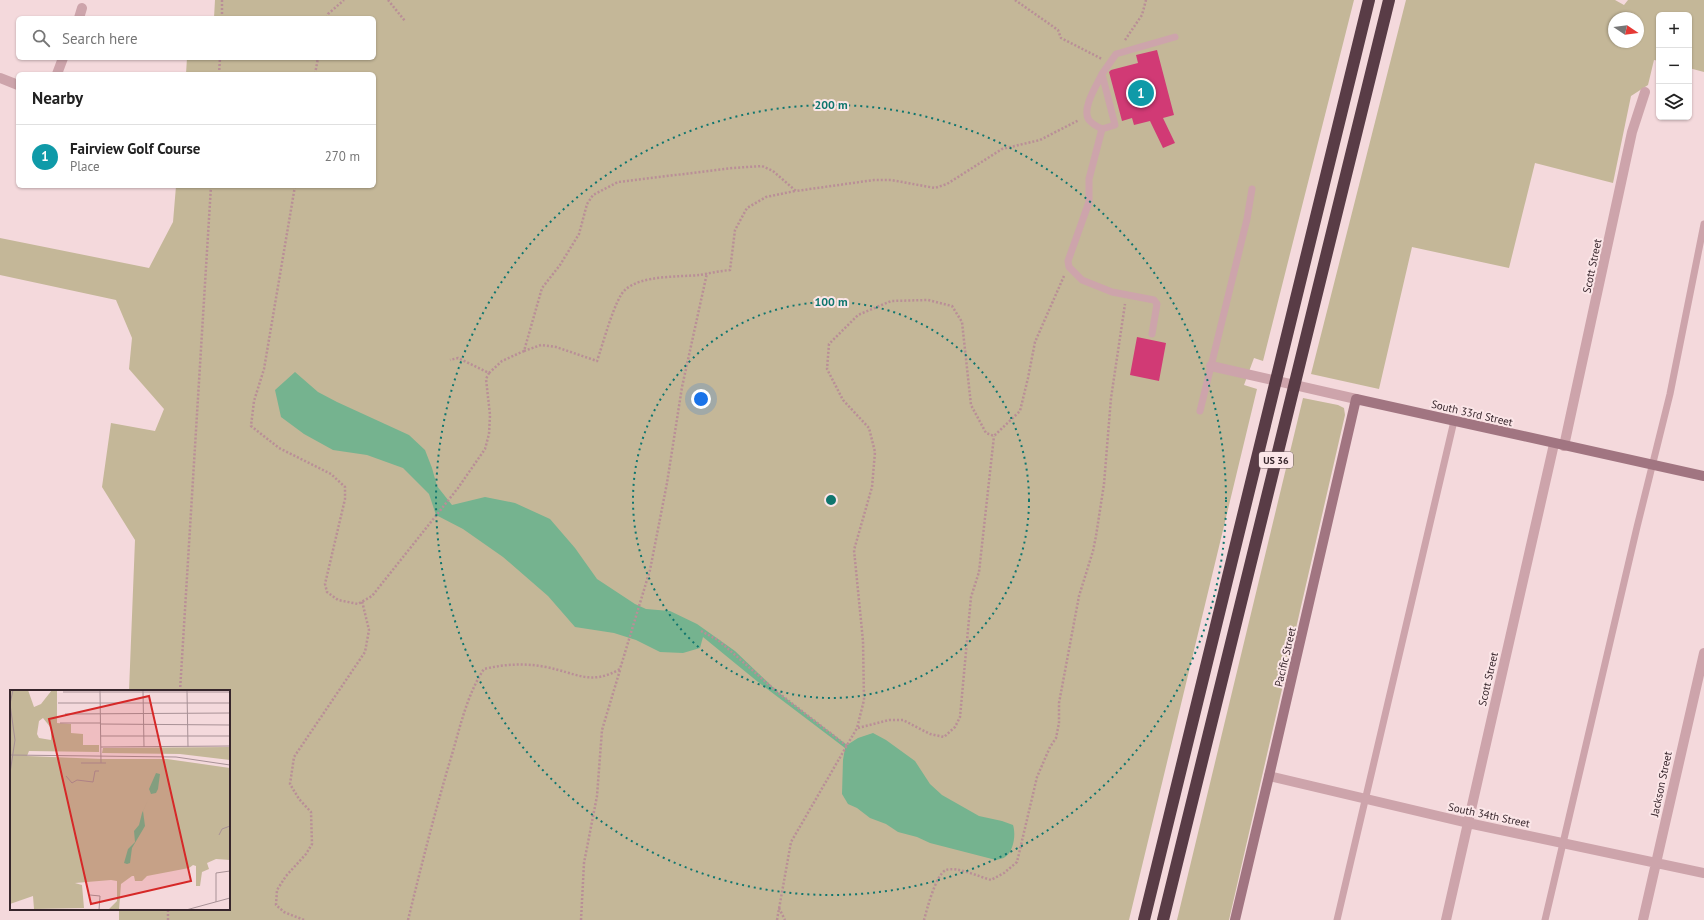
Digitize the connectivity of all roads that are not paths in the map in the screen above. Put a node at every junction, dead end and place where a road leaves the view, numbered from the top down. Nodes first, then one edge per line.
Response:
1 (1369, 0) edge
2 (1389, 0) edge
3 (1175, 37) dead end
4 (62, 60) edge
5 (58, 72) edge
6 (1102, 74) junction
7 (0, 78) edge
8 (16, 84) edge
9 (1645, 92) dead end
10 (1102, 129) junction
11 (1252, 189) dead end
12 (1704, 224) edge
13 (1152, 334) dead end
14 (1211, 366) junction
15 (1356, 399) junction
16 (1200, 411) dead end
17 (1454, 421) junction
18 (1559, 445) junction
19 (1652, 465) junction
20 (1704, 476) edge
21 (1704, 653) edge
22 (1269, 776) junction
23 (1366, 799) junction
24 (1468, 823) junction
25 (1563, 843) junction
26 (1656, 862) junction
27 (1704, 873) edge
28 (1144, 920) edge
29 (1163, 920) edge
30 (1235, 920) edge
31 (1337, 920) edge
32 (1446, 920) edge
33 (1545, 920) edge
34 (1643, 920) edge

1 - 28 highway, US 36
2 - 29 highway, US 36
3 - 6 lane
4 - 5 street
6 - 10 lane
6 - 10 lane
7 - 8 street
9 - 18 street, Scott Street
10 - 13 lane
11 - 14 lane
12 - 19 lane
14 - 15 street, South 33rd Street
14 - 16 lane
15 - 17 street, South 33rd Street
15 - 22 street, Pacific Street
17 - 18 street, South 33rd Street
17 - 23 lane
18 - 19 street, South 33rd Street
18 - 24 street, Scott Street
19 - 20 street, South 33rd Street
19 - 25 lane
21 - 26 street, Jackson Street
22 - 23 street, South 34th Street
22 - 30 street, Pacific Street
23 - 24 street, South 34th Street
23 - 31 lane
24 - 25 street, South 34th Street
24 - 32 street, Scott Street
25 - 26 street, South 34th Street
25 - 33 lane
26 - 27 street, South 34th Street
26 - 34 street, Jackson Street

